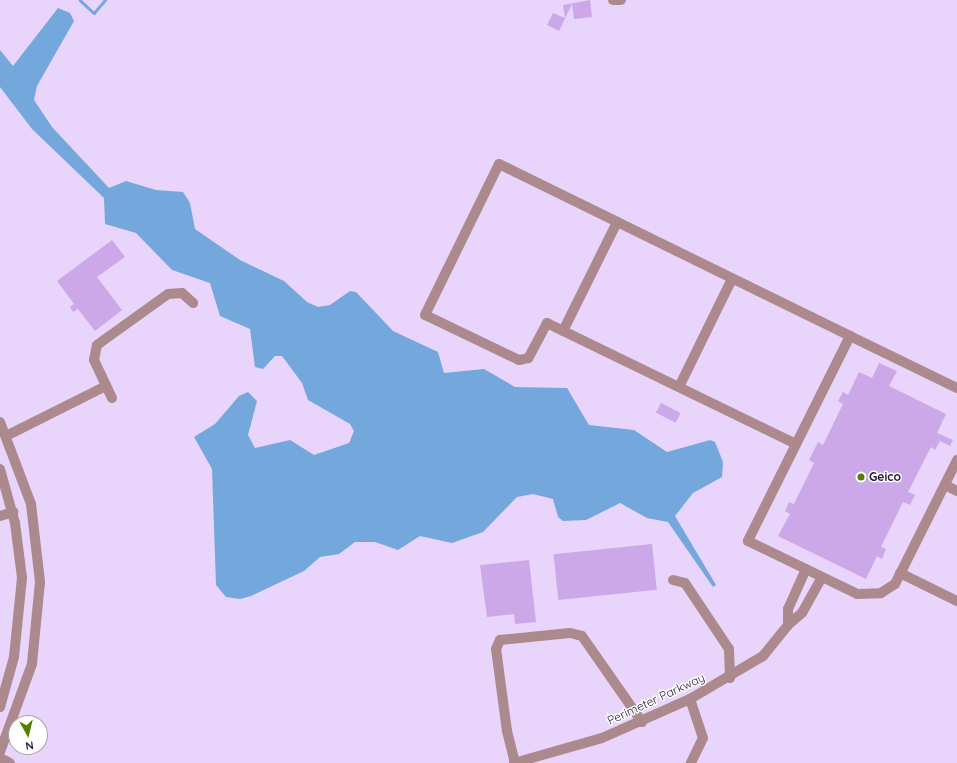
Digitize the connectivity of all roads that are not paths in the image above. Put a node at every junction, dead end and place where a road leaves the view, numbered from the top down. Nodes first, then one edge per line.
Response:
1 (613, 0) edge
2 (621, 0) edge
3 (617, 222) junction
4 (732, 278) junction
5 (193, 303) dead end
6 (563, 330) junction
7 (850, 336) junction
8 (106, 386) junction
9 (679, 387) junction
10 (957, 388) edge
11 (112, 398) dead end
12 (0, 422) edge
13 (6, 436) junction
14 (796, 444) junction
15 (957, 460) edge
16 (0, 469) edge
17 (944, 485) junction
18 (957, 491) edge
19 (12, 512) junction
20 (0, 516) edge
21 (806, 569) junction
22 (900, 573) junction
23 (822, 577) junction
24 (673, 580) dead end
25 (957, 601) edge
26 (788, 625) junction
27 (730, 678) junction
28 (690, 699) junction
29 (0, 706) edge
30 (642, 722) junction
31 (0, 752) edge
32 (0, 758) edge
33 (528, 761) edge
34 (10, 763) edge
35 (514, 763) edge
36 (691, 763) edge

1 - 2 street
3 - 4 street
3 - 6 street
3 - 6 street
4 - 7 street
4 - 9 street
5 - 8 street
6 - 9 street
7 - 10 street
7 - 14 street
8 - 11 street
8 - 13 street
9 - 14 street
12 - 13 street
13 - 31 street
14 - 21 street
15 - 17 street
16 - 19 street
17 - 18 street
17 - 22 street
19 - 20 street
19 - 29 street
21 - 23 street
21 - 26 street
22 - 23 street
22 - 25 street
23 - 26 street, Perimeter Parkway
24 - 27 street
26 - 27 street, Perimeter Parkway
27 - 28 street, Perimeter Parkway
28 - 30 street, Perimeter Parkway
28 - 36 street
30 - 33 street, Perimeter Parkway
30 - 35 street
32 - 34 street
33 - 35 street, Perimeter Parkway

